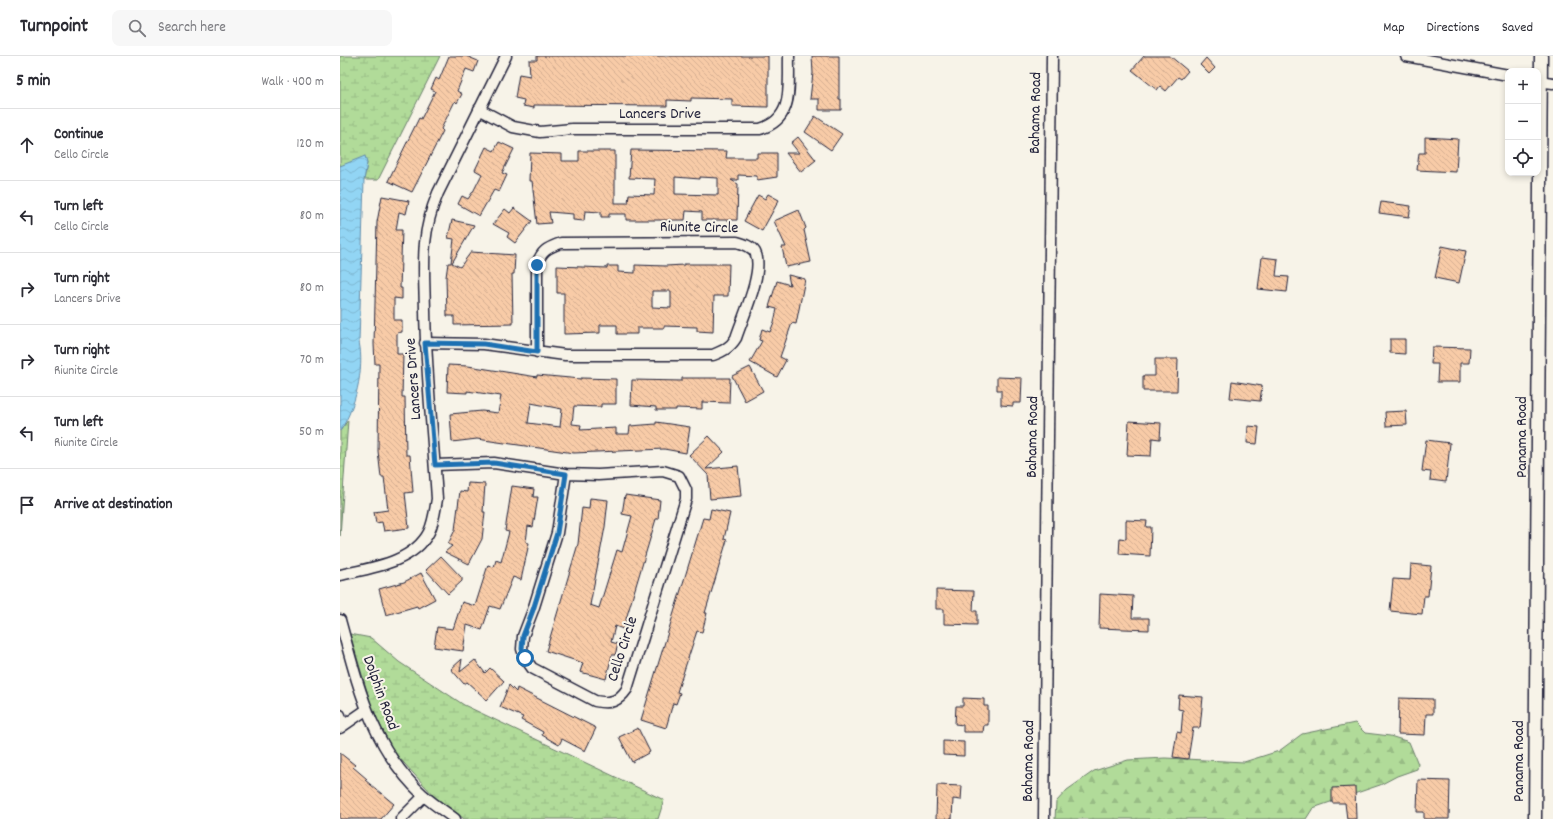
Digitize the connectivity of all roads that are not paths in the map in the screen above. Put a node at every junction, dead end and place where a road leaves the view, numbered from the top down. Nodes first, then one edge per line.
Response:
1 (506, 56) edge
2 (789, 56) edge
3 (1052, 56) edge
4 (1406, 56) edge
5 (1541, 56) edge
6 (1540, 68) edge
7 (1505, 74) edge
8 (1541, 81) edge
9 (1553, 84) edge
10 (1539, 104) edge
11 (479, 109) junction
12 (425, 343) junction
13 (537, 352) junction
14 (435, 465) junction
15 (566, 474) junction
16 (340, 575) edge
17 (340, 620) edge
18 (366, 710) junction
19 (341, 723) edge
20 (424, 796) junction
21 (402, 819) edge
22 (455, 819) edge
23 (1044, 819) edge
24 (1534, 819) edge

1 - 11 street, Lancers Drive
2 - 11 street, Lancers Drive
3 - 23 street, Bahama Road
4 - 7 street
5 - 6 street, Panama Road
8 - 9 street
10 - 24 street, Panama Road
11 - 12 street, Lancers Drive
12 - 13 street, Riunite Circle
12 - 14 street, Lancers Drive
13 - 13 street, Riunite Circle
14 - 15 street, Cello Circle
14 - 16 street, Lancers Drive
15 - 15 street, Cello Circle
17 - 18 street, Dolphin Road
18 - 19 street
18 - 20 street, Dolphin Road
20 - 21 street
20 - 22 street, Dolphin Road

